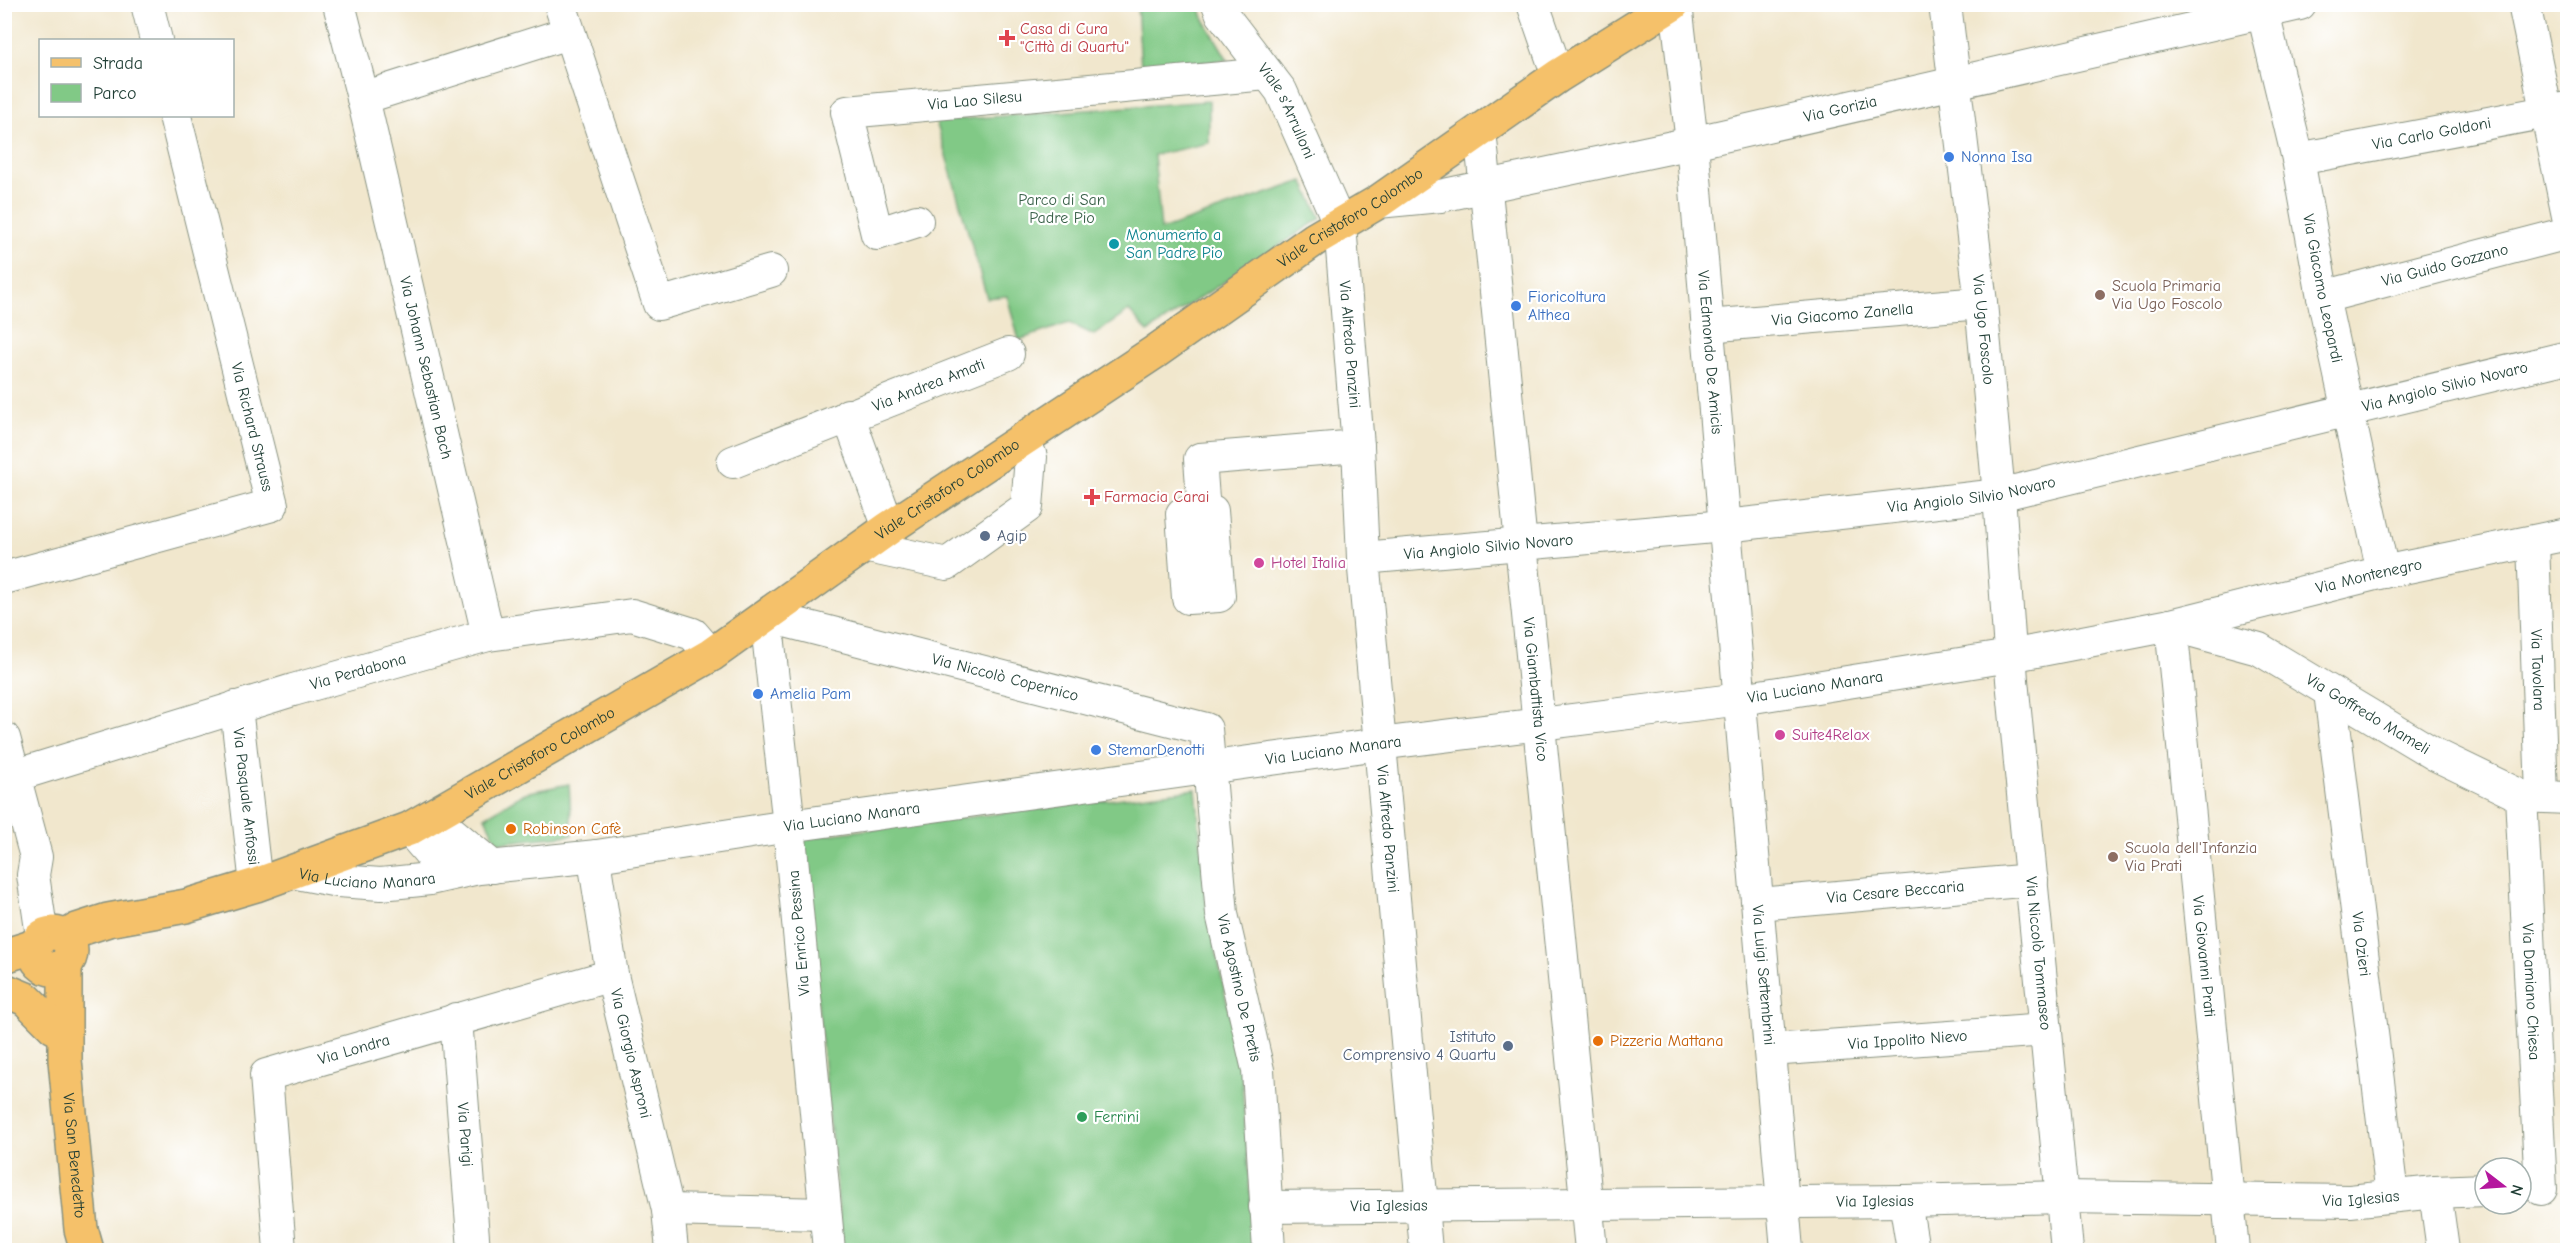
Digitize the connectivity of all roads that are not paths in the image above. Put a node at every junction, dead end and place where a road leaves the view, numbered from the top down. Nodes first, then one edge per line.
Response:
1 (147, 4) edge
2 (339, 4) edge
3 (1218, 4) edge
4 (1533, 4) edge
5 (1674, 4) edge
6 (1945, 4) edge
7 (2300, 4) edge
8 (2524, 4) edge
9 (2262, 9) edge
10 (564, 19) edge
11 (156, 39) edge
12 (1267, 74) junction
13 (1558, 76) junction
14 (1955, 82) junction
15 (363, 98) junction
16 (2557, 110) edge
17 (175, 117) edge
18 (1480, 130) junction
19 (1692, 143) junction
20 (2298, 159) junction
21 (1486, 187) junction
22 (1378, 202) junction
23 (2568, 216) edge
24 (916, 222) dead end
25 (1340, 225) junction
26 (2568, 232) edge
27 (771, 271) dead end
28 (2323, 297) junction
29 (1981, 303) junction
30 (1707, 326) junction
31 (1008, 354) dead end
32 (2568, 357) edge
33 (2349, 411) junction
34 (848, 416) junction
35 (1024, 439) junction
36 (1358, 446) junction
37 (733, 462) dead end
38 (1999, 495) junction
39 (1204, 512) dead end
40 (1725, 526) junction
41 (2568, 534) edge
42 (876, 537) junction
43 (2533, 542) junction
44 (1521, 545) junction
45 (1363, 558) junction
46 (2383, 572) junction
47 (4, 578) edge
48 (766, 616) junction
49 (2171, 625) junction
50 (488, 635) junction
51 (711, 655) junction
52 (2010, 657) junction
53 (2330, 692) junction
54 (1741, 699) junction
55 (236, 707) junction
56 (1538, 725) junction
57 (4, 738) edge
58 (1379, 744) junction
59 (1209, 770) junction
60 (10, 776) edge
61 (2544, 796) edge
62 (459, 799) junction
63 (420, 822) junction
64 (789, 826) junction
65 (597, 856) junction
66 (486, 868) junction
67 (292, 872) junction
68 (2031, 880) junction
69 (256, 885) junction
70 (1758, 904) junction
71 (47, 951) edge
72 (4, 972) edge
73 (612, 975) junction
74 (4, 990) edge
75 (456, 1019) junction
76 (54, 1027) junction
77 (2046, 1030) junction
78 (1770, 1050) junction
79 (65, 1060) junction
80 (2543, 1189) edge
81 (2473, 1190) edge
82 (2435, 1192) junction
83 (2392, 1195) junction
84 (2062, 1197) junction
85 (2228, 1199) junction
86 (1783, 1201) junction
87 (1905, 1201) junction
88 (1586, 1205) junction
89 (1422, 1206) junction
90 (1265, 1207) junction
91 (668, 1210) junction
92 (825, 1214) junction
93 (87, 1251) edge
94 (280, 1251) edge
95 (474, 1251) edge
96 (672, 1251) edge
97 (829, 1251) edge
98 (1269, 1251) edge
99 (1426, 1251) edge
100 (1591, 1251) edge
101 (1787, 1251) edge
102 (1913, 1251) edge
103 (2067, 1251) edge
104 (2233, 1251) edge
105 (2443, 1251) edge

1 - 11 street
2 - 15 street, Via Johann Sebastian Bach
3 - 12 street, Viale s'Arrulloni
4 - 13 street
5 - 13 main road, Viale Cristoforo Colombo
5 - 19 street, Via Edmondo De Amicis
6 - 14 street, Via Ugo Foscolo
7 - 9 street, Via Gorizia
8 - 16 street
9 - 14 street, Via Gorizia
9 - 20 street, Via Giacomo Leopardi
10 - 15 street
10 - 27 street
12 - 24 street, Via Lao Silesu
12 - 25 street, Viale s'Arrulloni
13 - 18 main road, Viale Cristoforo Colombo
14 - 19 street, Via Gorizia
14 - 29 street, Via Ugo Foscolo
15 - 50 street, Via Johann Sebastian Bach
16 - 20 street, Via Carlo Goldoni
16 - 23 street
17 - 47 street, Via Richard Strauss
18 - 21 street, Via Giambattista Vico
18 - 22 main road, Viale Cristoforo Colombo
19 - 21 street, Via Gorizia
19 - 30 street, Via Edmondo De Amicis
20 - 28 street, Via Giacomo Leopardi
21 - 22 street, Via Gorizia
21 - 44 street, Via Giambattista Vico
22 - 25 main road, Viale Cristoforo Colombo
25 - 35 main road, Viale Cristoforo Colombo
25 - 36 street, Via Alfredo Panzini
26 - 28 street, Via Guido Gozzano
28 - 33 street, Via Giacomo Leopardi
29 - 30 street, Via Giacomo Zanella
29 - 38 street, Via Ugo Foscolo
30 - 40 street, Via Edmondo De Amicis
31 - 34 street, Via Andrea Amati
32 - 33 street, Via Angiolo Silvio Novaro
33 - 38 street, Via Angiolo Silvio Novaro
33 - 46 street, Via Giacomo Leopardi
34 - 37 street, Via Andrea Amati
34 - 42 street
35 - 42 main road, Viale Cristoforo Colombo
35 - 42 street
36 - 39 street
36 - 45 street, Via Alfredo Panzini
38 - 40 street, Via Angiolo Silvio Novaro
38 - 52 street, Via Ugo Foscolo
40 - 44 street, Via Angiolo Silvio Novaro
40 - 54 street, Via Edmondo De Amicis
41 - 43 street, Via Montenegro
42 - 48 main road, Viale Cristoforo Colombo
43 - 46 street, Via Montenegro
43 - 61 street, Via Tavolara
44 - 45 street, Via Angiolo Silvio Novaro
44 - 56 street, Via Giambattista Vico
45 - 58 street, Via Alfredo Panzini
46 - 49 street, Via Montenegro
48 - 51 main road, Viale Cristoforo Colombo
48 - 59 street, Via Niccolò Copernico
48 - 64 street, Via Enrico Pessina
49 - 52 street, Via Luciano Manara
49 - 53 street, Via Goffredo Mameli
49 - 85 street, Via Giovanni Prati
50 - 51 street, Via Perdabona
50 - 55 street, Via Perdabona
51 - 62 main road, Viale Cristoforo Colombo
52 - 54 street, Via Luciano Manara
52 - 68 street, Via Niccolò Tommaseo
53 - 61 street, Via Goffredo Mameli
53 - 83 street, Via Ozieri
54 - 56 street, Via Luciano Manara
54 - 70 street, Via Luigi Settembrini
55 - 60 street, Via Perdabona
55 - 69 street, Via Pasquale Anfossi
56 - 58 street, Via Luciano Manara
56 - 88 street, Via Giambattista Vico
57 - 60 street
58 - 59 street, Via Luciano Manara
58 - 89 street, Via Alfredo Panzini
59 - 64 street, Via Luciano Manara
59 - 90 street, Via Agostino De Pretis
60 - 71 street
61 - 80 street, Via Damiano Chiesa
62 - 63 main road, Viale Cristoforo Colombo
62 - 66 street
63 - 66 street, Via Luciano Manara
63 - 67 main road, Viale Cristoforo Colombo
64 - 65 street, Via Luciano Manara
64 - 92 street, Via Enrico Pessina
65 - 66 street, Via Luciano Manara
65 - 73 street, Via Giorgio Asproni
66 - 67 street, Via Luciano Manara
67 - 69 main road, Viale Cristoforo Colombo
68 - 70 street, Via Cesare Beccaria
68 - 77 street, Via Niccolò Tommaseo
69 - 71 main road, Viale Cristoforo Colombo
70 - 78 street, Via Luigi Settembrini
71 - 72 main road, Viale Cristoforo Colombo
71 - 76 main road, Via San Benedetto
71 - 79 main road, Via San Benedetto
73 - 75 street, Via Londra
73 - 91 street, Via Giorgio Asproni
74 - 76 main road
75 - 94 street, Via Londra
75 - 95 street, Via Parigi
76 - 79 main road, Via San Benedetto
77 - 78 street, Via Ippolito Nievo
77 - 84 street, Via Niccolò Tommaseo
78 - 86 street, Via Luigi Settembrini
79 - 93 main road, Via San Benedetto
81 - 82 street, Via Iglesias
82 - 83 street, Via Iglesias
82 - 105 street
83 - 85 street, Via Iglesias
84 - 85 street, Via Iglesias
84 - 87 street, Via Iglesias
84 - 103 street, Via Niccolò Tommaseo
85 - 104 street, Via Giovanni Prati
86 - 87 street, Via Iglesias
86 - 88 street, Via Iglesias
86 - 101 street, Via Luigi Settembrini
87 - 102 street
88 - 89 street, Via Iglesias
88 - 100 street, Via Giambattista Vico
89 - 90 street, Via Iglesias
89 - 99 street, Via Alfredo Panzini
90 - 98 street, Via Agostino De Pretis
91 - 92 street
91 - 96 street, Via Giorgio Asproni
92 - 97 street, Via Enrico Pessina

